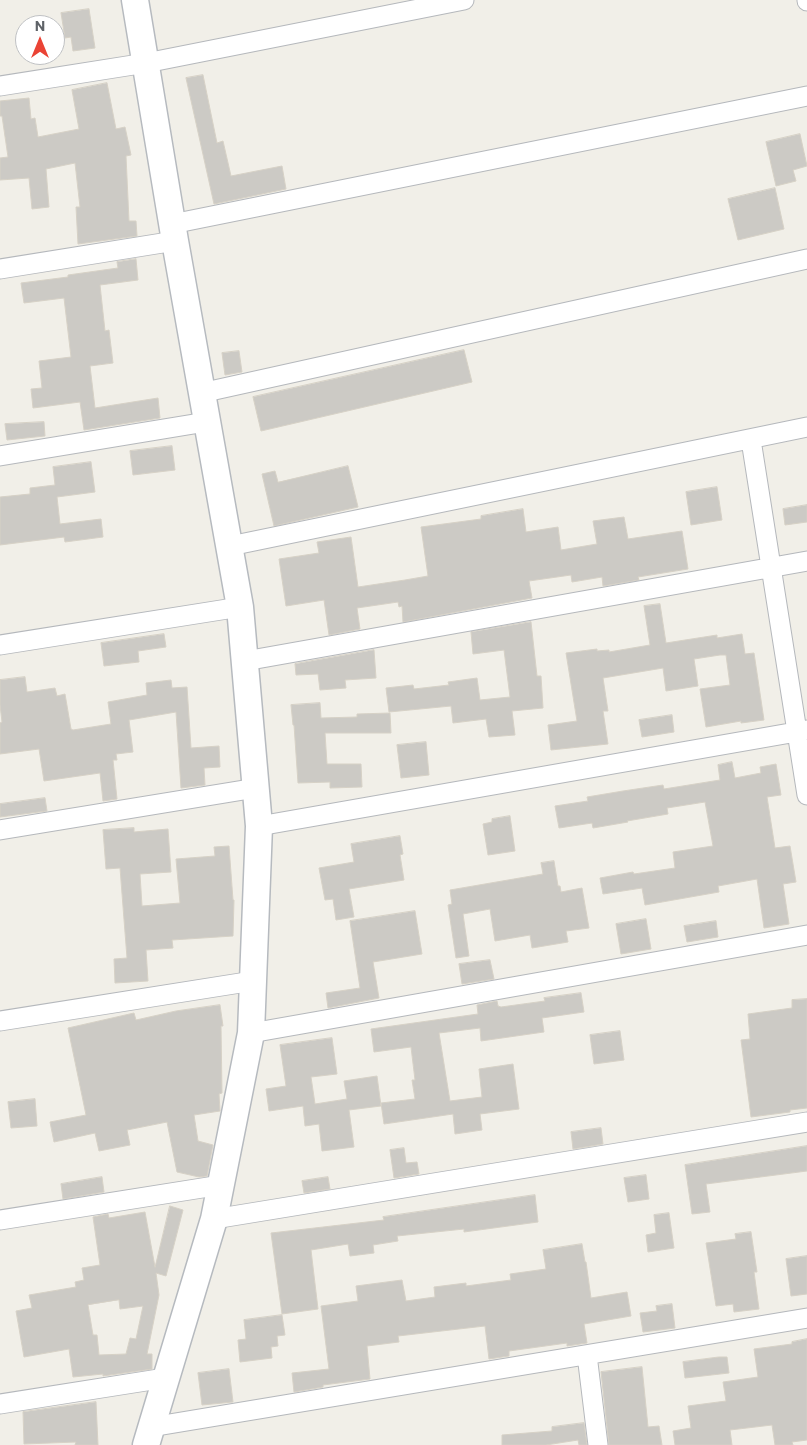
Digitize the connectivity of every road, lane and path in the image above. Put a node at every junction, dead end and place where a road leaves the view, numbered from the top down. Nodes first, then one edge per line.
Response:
1 (135, 0) edge
2 (464, 0) edge
3 (146, 63) junction
4 (0, 86) edge
5 (807, 96) edge
6 (173, 233) junction
7 (807, 259) edge
8 (0, 269) edge
9 (201, 394) junction
10 (206, 422) junction
11 (807, 427) edge
12 (751, 440) junction
13 (0, 456) edge
14 (230, 546) junction
15 (807, 561) edge
16 (771, 567) junction
17 (240, 607) junction
18 (0, 645) edge
19 (245, 661) junction
20 (802, 731) edge
21 (256, 788) junction
22 (807, 795) edge
23 (259, 826) junction
24 (0, 830) edge
25 (807, 935) edge
26 (253, 981) junction
27 (0, 1021) edge
28 (251, 1033) junction
29 (807, 1122) edge
30 (221, 1185) junction
31 (0, 1220) edge
32 (214, 1220) junction
33 (807, 1318) edge
34 (587, 1355) junction
35 (166, 1378) junction
36 (0, 1404) edge
37 (148, 1436) edge
38 (598, 1445) edge

1 - 3 street
2 - 3 street
3 - 4 street
3 - 6 street
5 - 6 street
6 - 8 street
6 - 9 street
7 - 9 street
9 - 10 street
10 - 13 street
10 - 14 street
11 - 12 street
12 - 14 street
12 - 16 street
14 - 17 street
15 - 16 street
16 - 19 street
16 - 20 street
17 - 18 street
17 - 19 street
19 - 21 street
20 - 22 street
20 - 23 street
21 - 23 street
21 - 24 street
23 - 26 street
25 - 28 street
26 - 27 street
26 - 28 street
28 - 30 street
29 - 32 street
30 - 31 street
30 - 32 street
32 - 35 street
33 - 34 street
34 - 37 street
34 - 38 street
35 - 36 street
35 - 37 street

